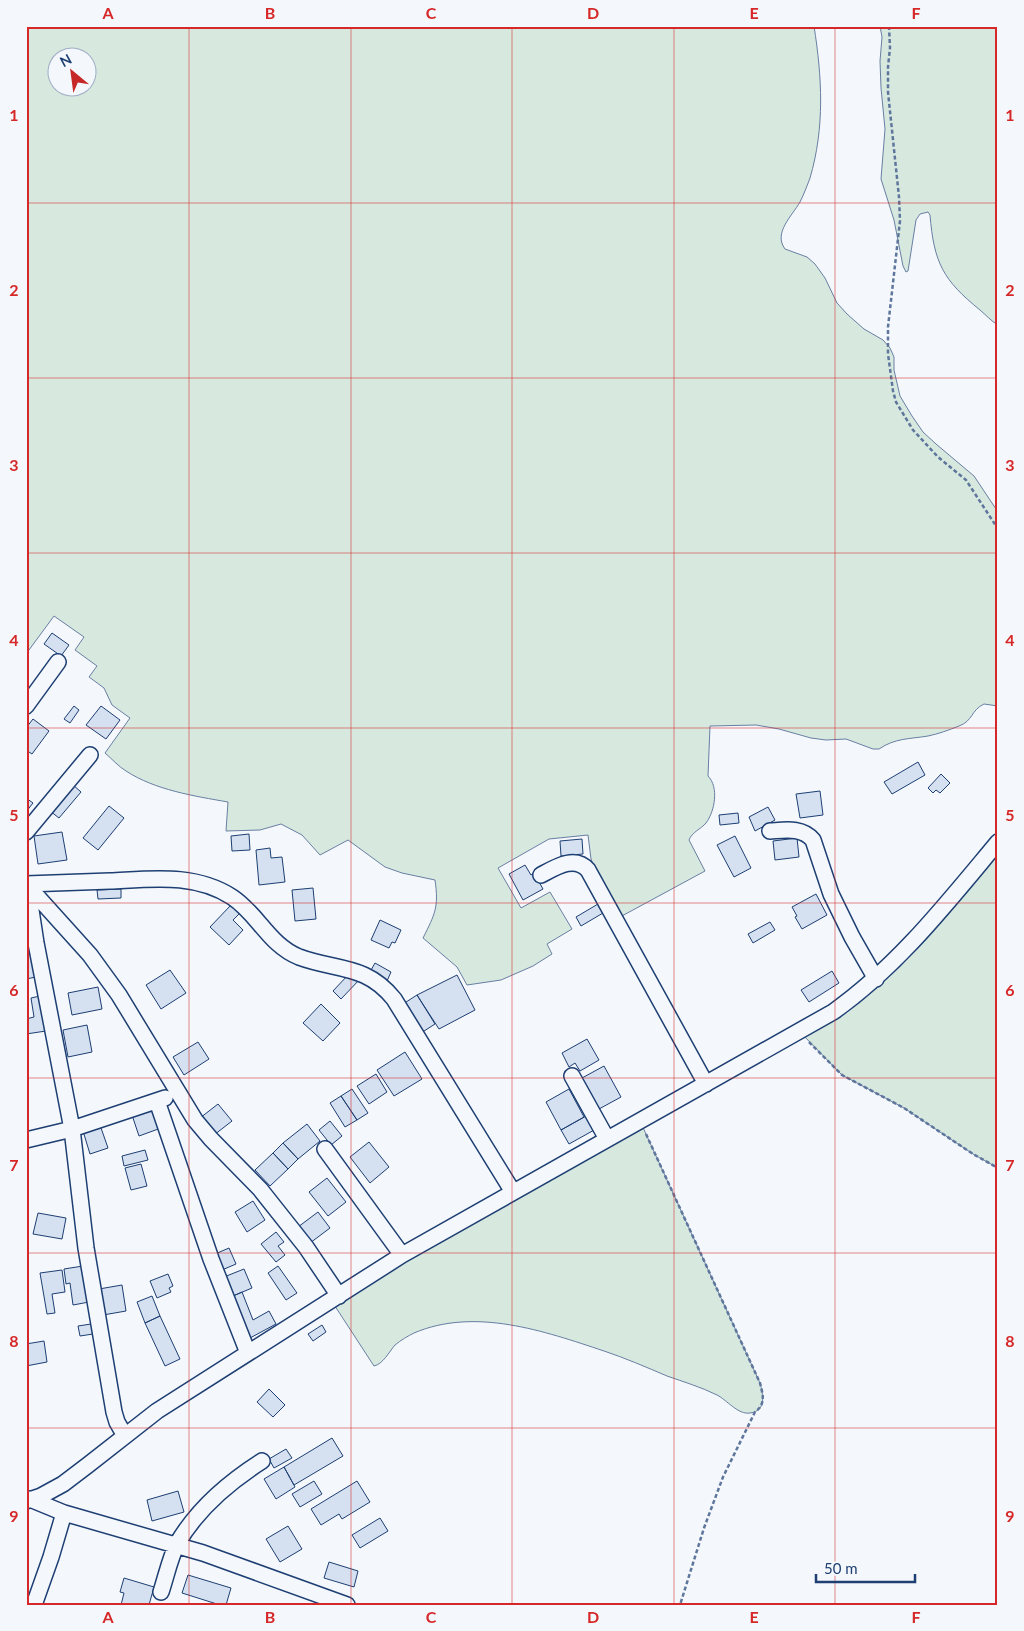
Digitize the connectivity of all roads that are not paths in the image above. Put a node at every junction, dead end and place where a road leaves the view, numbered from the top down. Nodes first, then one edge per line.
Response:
1 (58, 662) dead end
2 (26, 706) edge
3 (90, 755) dead end
4 (770, 831) dead end
5 (26, 832) edge
6 (998, 842) edge
7 (541, 875) dead end
8 (26, 884) edge
9 (876, 979) junction
10 (572, 1076) dead end
11 (706, 1084) junction
12 (178, 1094) junction
13 (157, 1101) junction
14 (72, 1129) junction
15 (607, 1139) junction
16 (26, 1140) edge
17 (325, 1149) dead end
18 (513, 1192) junction
19 (402, 1255) junction
20 (339, 1296) junction
21 (248, 1353) junction
22 (125, 1436) junction
23 (262, 1461) dead end
24 (28, 1500) edge
25 (64, 1513) junction
26 (176, 1546) junction
27 (161, 1592) dead end
28 (34, 1605) edge
29 (347, 1605) edge

1 - 2 street
3 - 5 street
4 - 9 street
6 - 9 street
7 - 11 street
8 - 12 street
8 - 14 street
8 - 18 street
9 - 11 street
10 - 15 street
11 - 15 street
12 - 13 street
12 - 20 street
13 - 14 street
13 - 21 street
14 - 16 street
14 - 22 street
15 - 18 street
17 - 19 street
18 - 19 street
19 - 20 street
20 - 21 street
21 - 22 street
22 - 24 street
23 - 26 street
24 - 25 street
25 - 26 street
25 - 28 street
26 - 27 street
26 - 29 street

